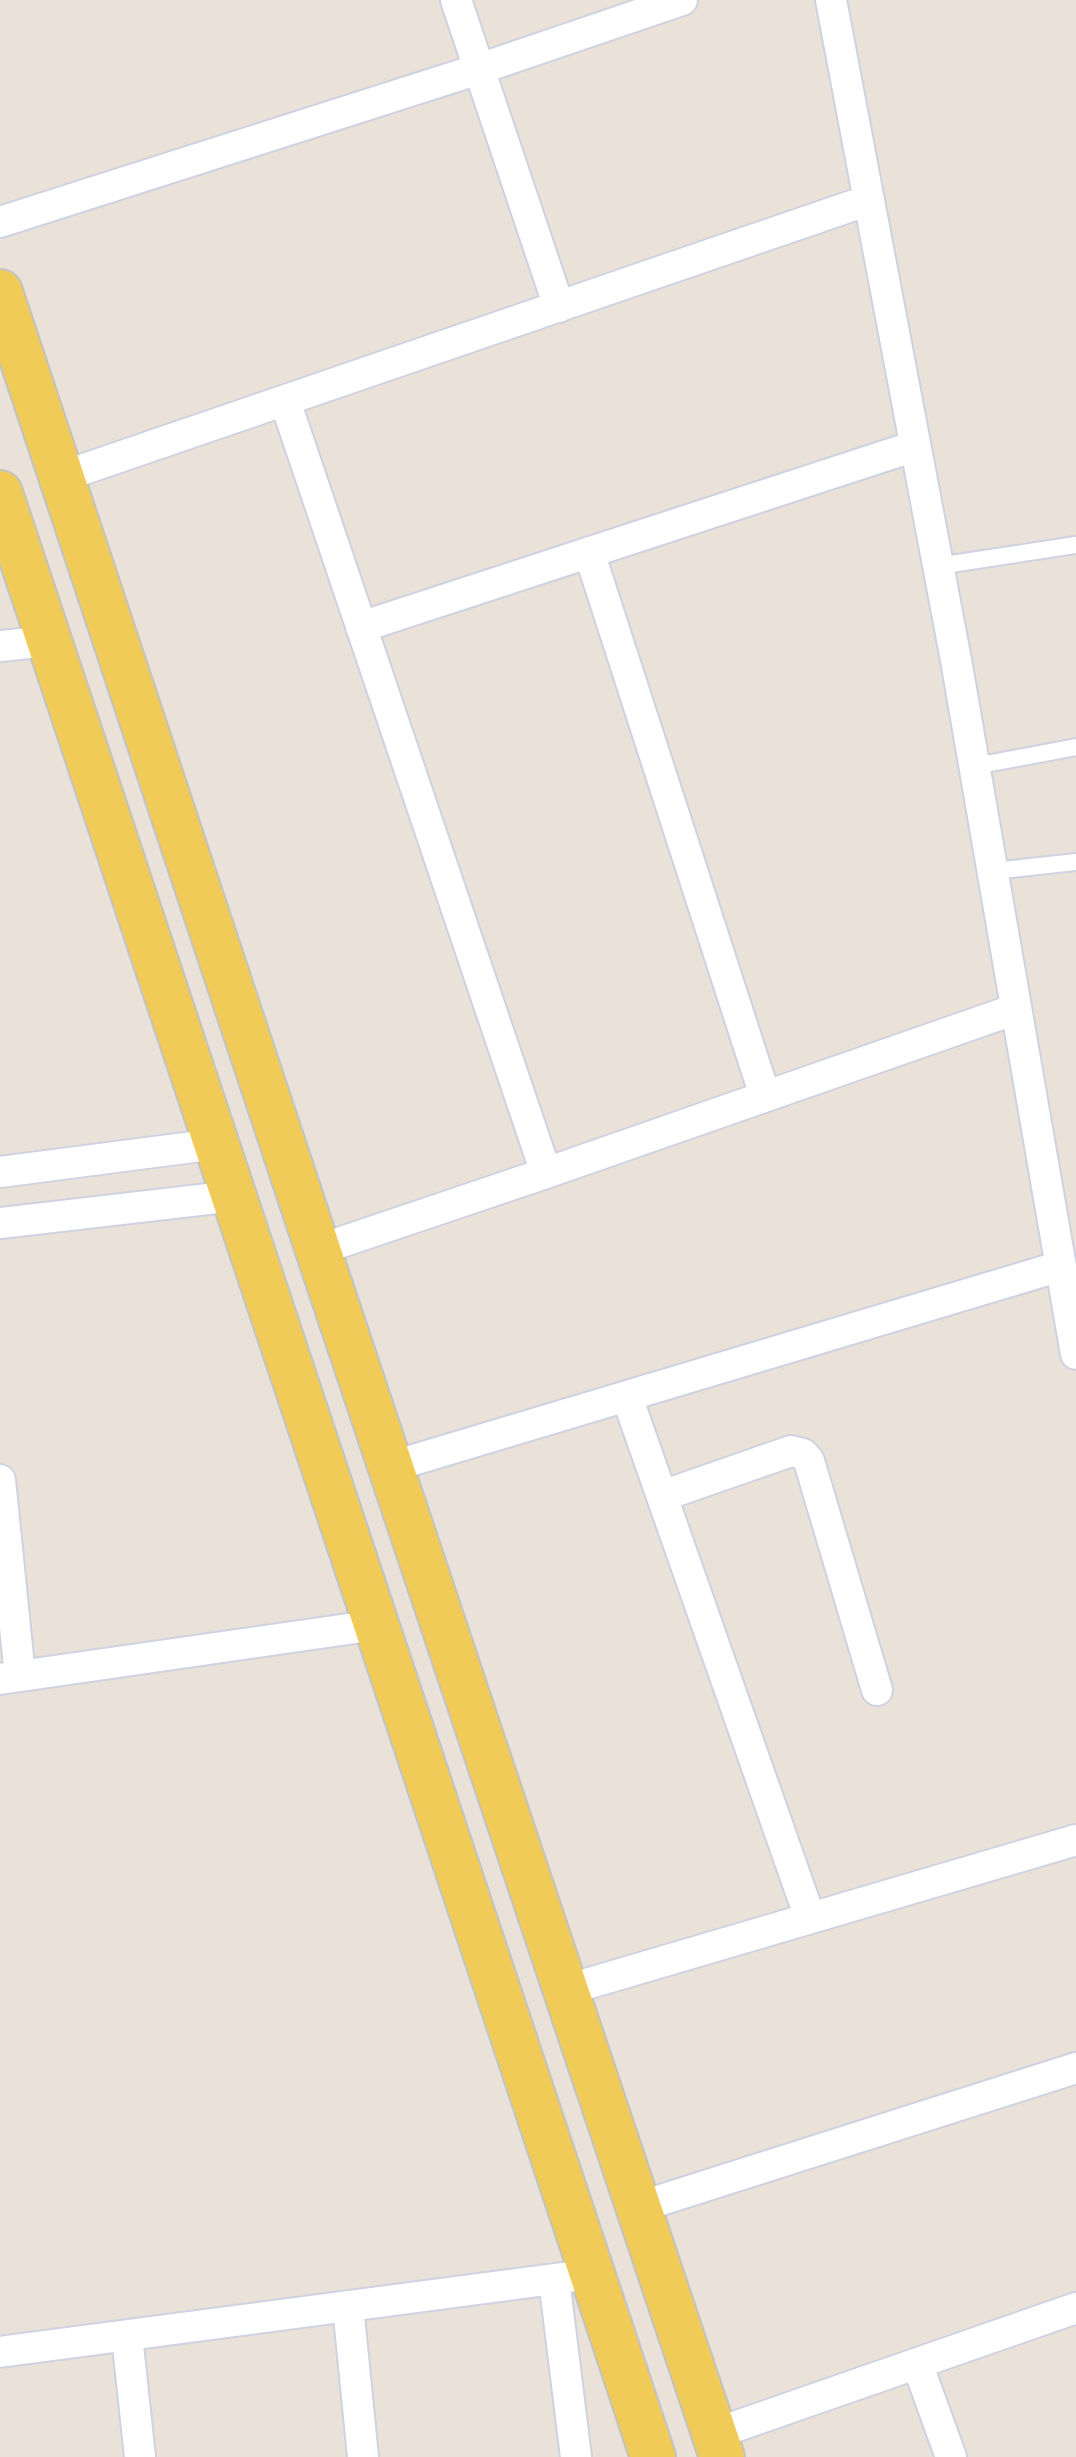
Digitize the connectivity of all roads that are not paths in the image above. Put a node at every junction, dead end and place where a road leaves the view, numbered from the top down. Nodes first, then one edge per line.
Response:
1 (456, 0) edge
2 (682, 0) edge
3 (831, 0) edge
4 (479, 69) junction
5 (869, 200) junction
6 (0, 222) edge
7 (0, 292) edge
8 (559, 307) junction
9 (285, 401) junction
10 (915, 446) junction
11 (61, 477) junction
12 (0, 493) edge
13 (1076, 545) edge
14 (589, 552) junction
15 (938, 566) junction
16 (361, 627) junction
17 (49, 641) junction
18 (0, 646) edge
19 (1076, 747) edge
20 (975, 766) junction
21 (1076, 862) edge
22 (993, 871) junction
23 (1016, 1009) junction
24 (765, 1096) junction
25 (216, 1144) junction
26 (0, 1172) edge
27 (546, 1173) junction
28 (234, 1196) junction
29 (0, 1223) edge
30 (318, 1250) junction
31 (1061, 1266) junction
32 (1076, 1354) edge
33 (627, 1397) junction
34 (390, 1467) junction
35 (0, 1480) edge
36 (662, 1496) junction
37 (376, 1625) junction
38 (10, 1678) edge
39 (877, 1690) dead end
40 (1076, 1840) edge
41 (810, 1918) junction
42 (566, 1990) junction
43 (1076, 2068) edge
44 (639, 2207) junction
45 (573, 2277) junction
46 (348, 2306) junction
47 (1076, 2308) edge
48 (127, 2336) junction
49 (0, 2352) edge
50 (917, 2363) junction
51 (718, 2445) edge
52 (140, 2457) edge
53 (363, 2457) edge
54 (576, 2457) edge
55 (653, 2457) edge
56 (951, 2457) edge

1 - 4 street
2 - 4 street
3 - 5 street
4 - 6 street
4 - 8 street
5 - 8 street
5 - 10 street
7 - 11 main road
8 - 9 street
9 - 11 street
9 - 16 street
10 - 14 street
10 - 15 street
11 - 30 main road
12 - 17 main road
13 - 15 lane
14 - 16 street
14 - 24 street
15 - 20 street
16 - 27 street
17 - 18 street
17 - 25 main road
19 - 20 lane
20 - 22 street
21 - 22 lane
22 - 23 street
23 - 24 street
23 - 31 street
24 - 27 street
25 - 26 street
25 - 28 main road
27 - 30 street
28 - 29 street
28 - 37 main road
30 - 34 main road
31 - 32 street
31 - 33 street
33 - 34 street
33 - 36 street
34 - 42 main road
35 - 38 street
36 - 39 street
36 - 41 street
37 - 38 street
37 - 45 main road
40 - 41 street
41 - 42 street
42 - 44 main road
43 - 44 street
44 - 51 main road
45 - 46 street
45 - 54 street
45 - 55 main road
46 - 48 street
46 - 53 street
47 - 50 street
48 - 49 street
48 - 52 street
50 - 51 street
50 - 56 street

